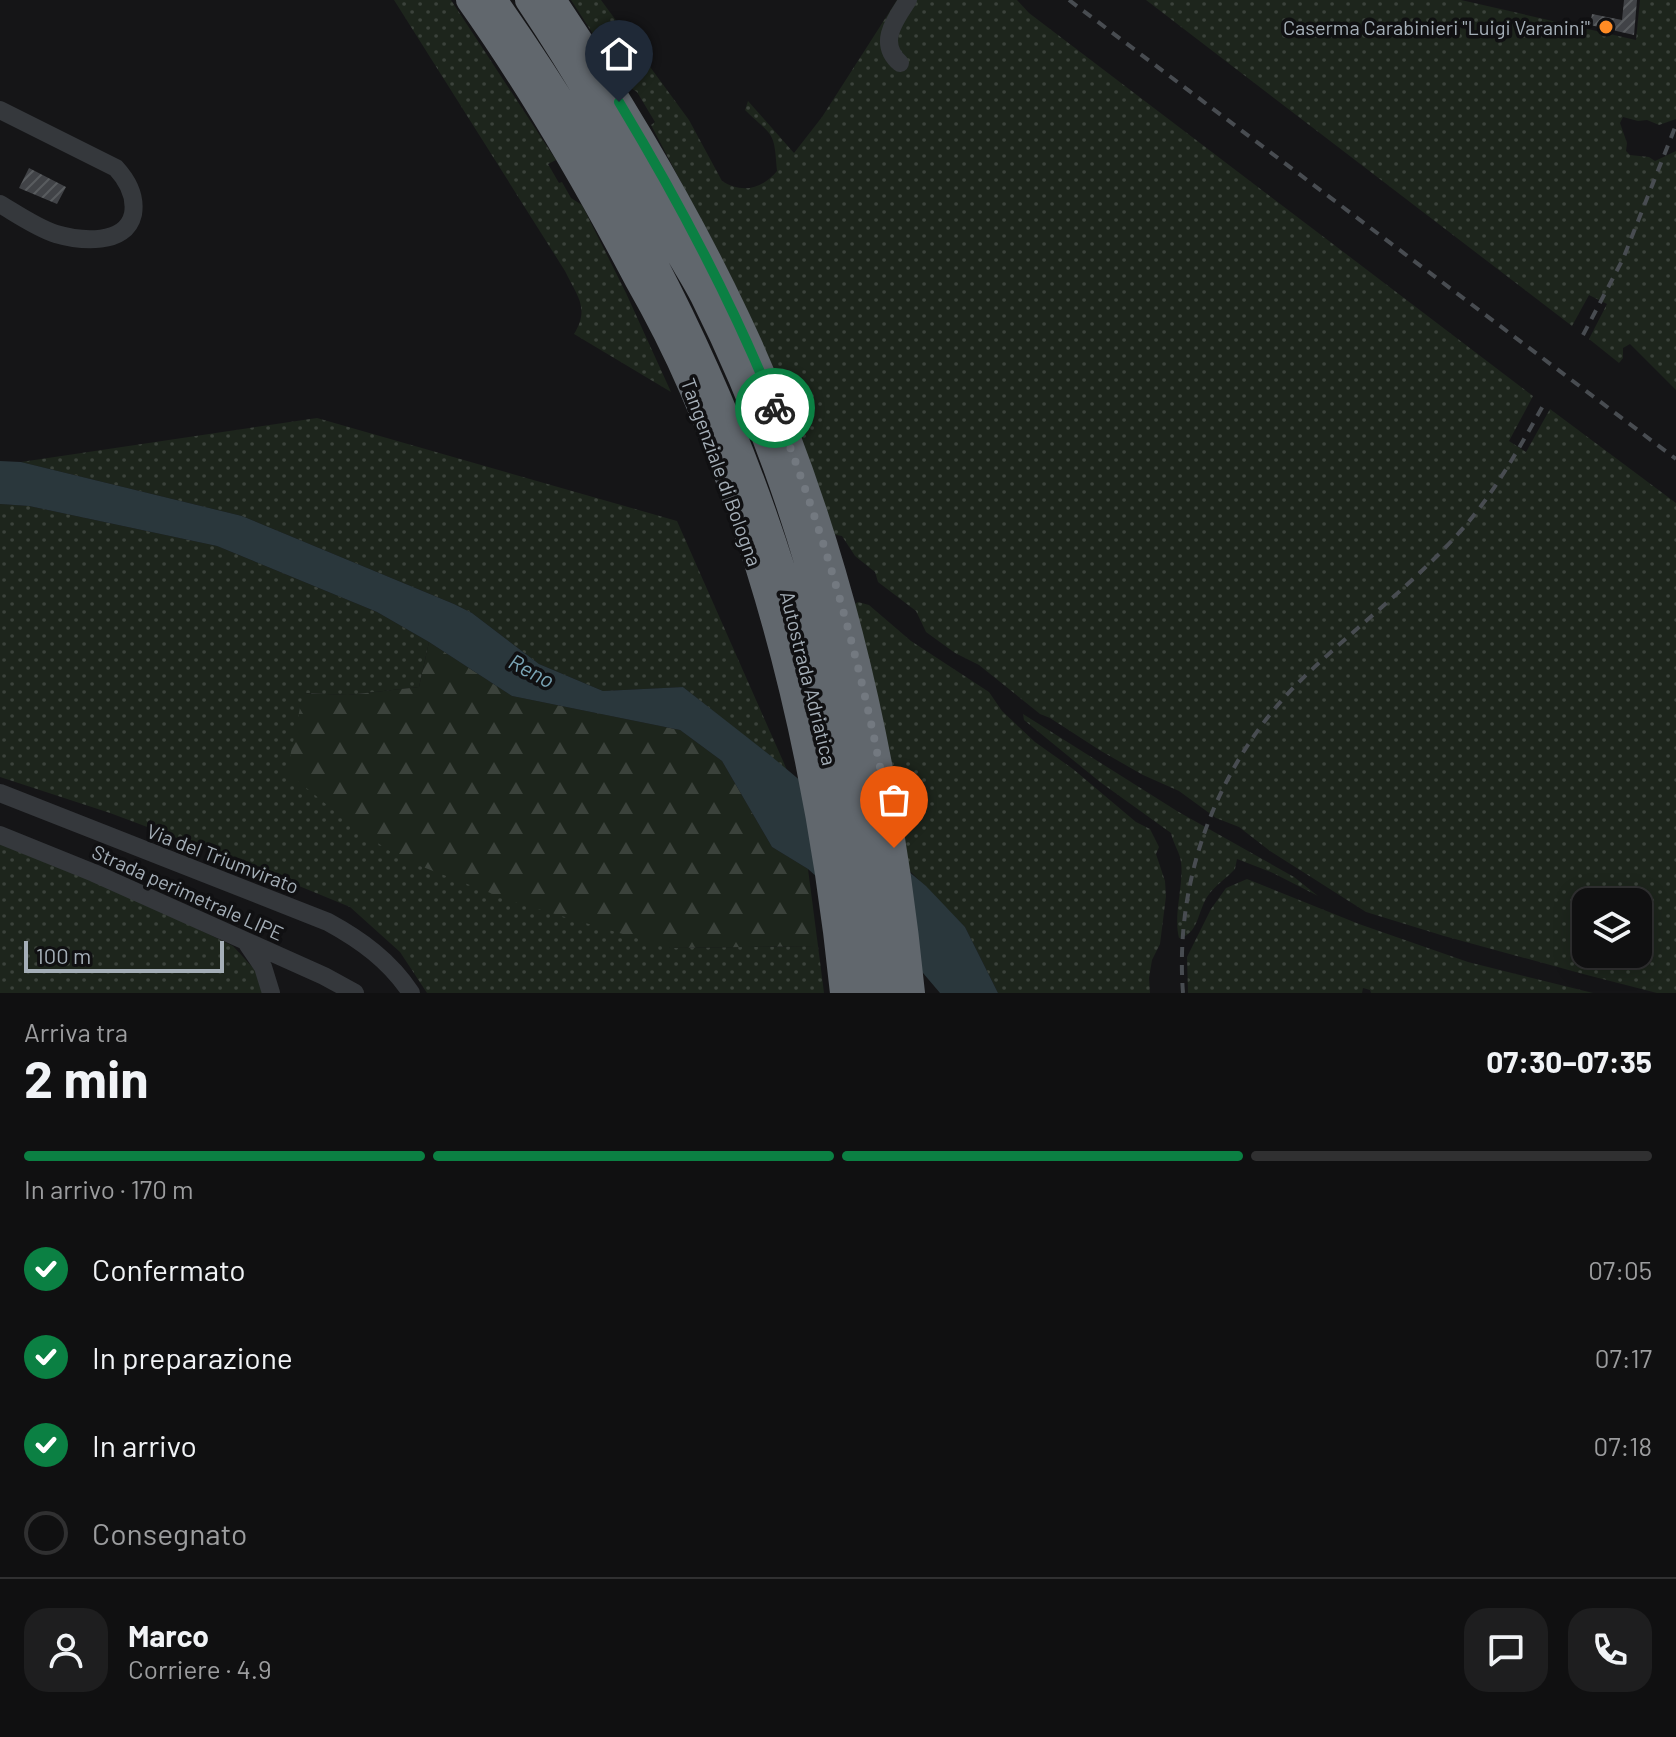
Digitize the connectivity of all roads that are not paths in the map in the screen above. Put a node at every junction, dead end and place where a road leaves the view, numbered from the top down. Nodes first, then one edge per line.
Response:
1 (469, 0) edge
2 (494, 0) edge
3 (528, 0) edge
4 (553, 0) edge
5 (908, 0) edge
6 (900, 63) dead end
7 (0, 110) edge
8 (0, 204) edge
9 (0, 793) edge
10 (0, 835) edge
11 (246, 943) junction
12 (271, 993) edge
13 (355, 993) edge
14 (411, 993) edge
15 (843, 993) edge
16 (865, 993) edge
17 (891, 993) edge
18 (912, 993) edge

1 - 15 highway, Tangenziale di Bologna
2 - 16 highway, Autostrada Adriatica
3 - 17 highway, Autostrada Adriatica
4 - 18 highway
5 - 6 street
7 - 8 street
9 - 14 street, Via del Triumvirato
10 - 11 street, Strada perimetrale LIPE
11 - 12 street
11 - 13 street, Strada perimetrale LIPE

